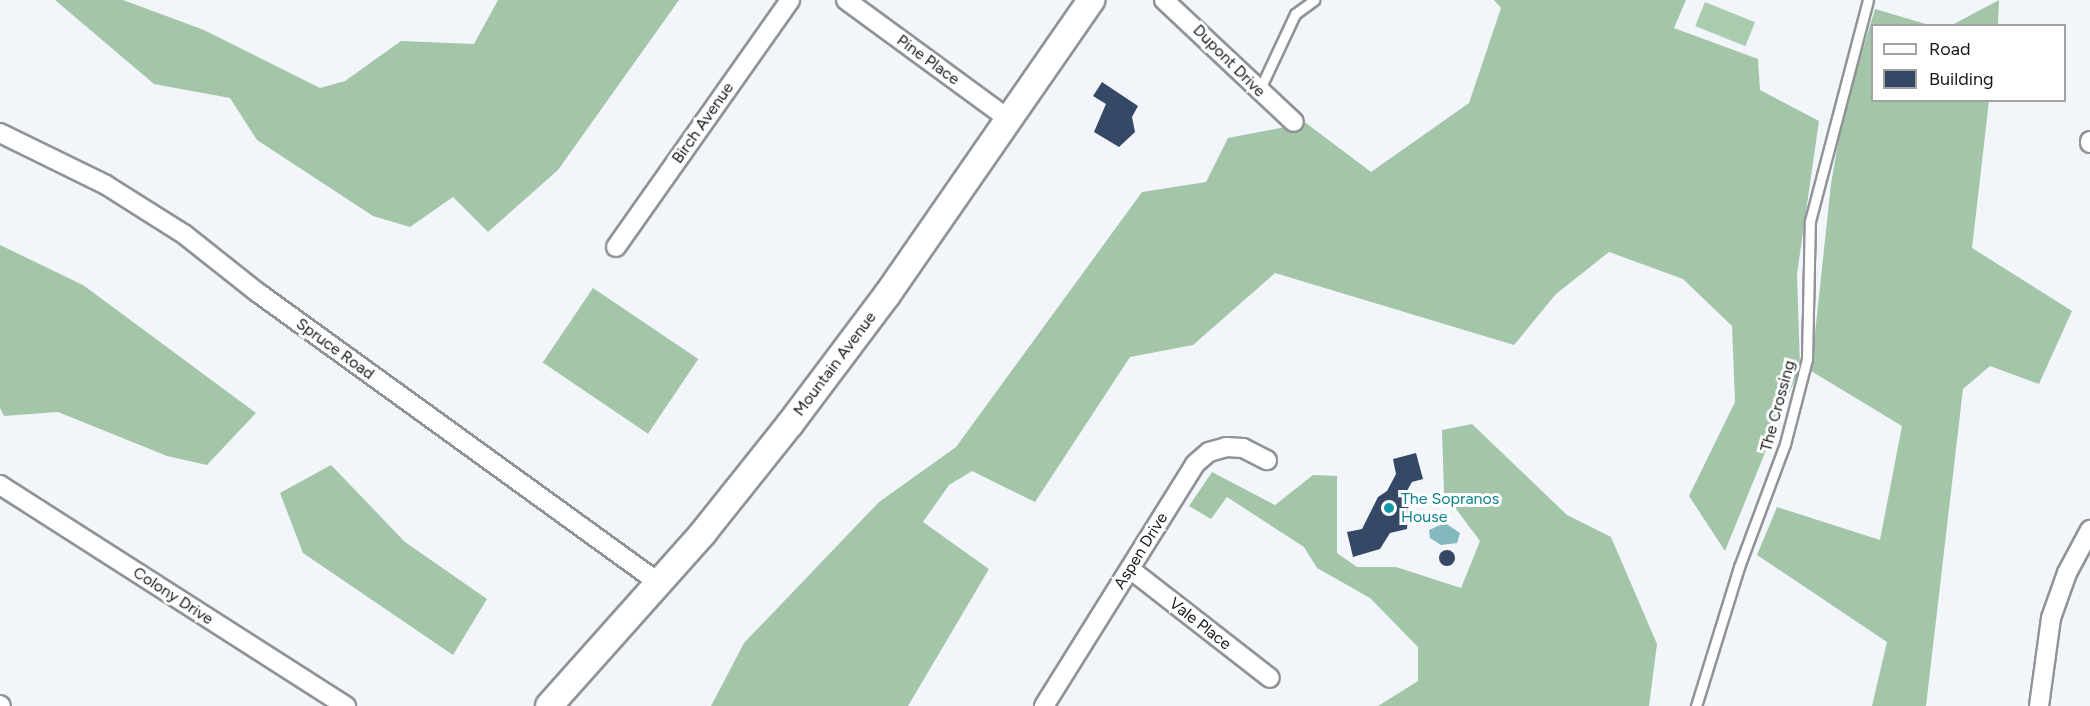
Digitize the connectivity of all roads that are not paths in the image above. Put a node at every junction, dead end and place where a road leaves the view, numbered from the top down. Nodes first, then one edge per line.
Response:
1 (790, 0) edge
2 (846, 0) edge
3 (1091, 0) edge
4 (1164, 0) edge
5 (1314, 0) edge
6 (1868, 0) edge
7 (1259, 92) junction
8 (1010, 120) junction
9 (1294, 123) dead end
10 (0, 133) edge
11 (616, 247) dead end
12 (1267, 460) dead end
13 (0, 485) edge
14 (2090, 530) edge
15 (1130, 569) junction
16 (660, 584) junction
17 (1270, 678) dead end
18 (346, 706) edge
19 (549, 706) edge
20 (1044, 706) edge
21 (1696, 706) edge
22 (2038, 706) edge

1 - 11 street, Birch Avenue
2 - 8 street, Pine Place
3 - 8 street, Mountain Avenue
4 - 7 street, Dupont Drive
5 - 7 lane
6 - 21 lane, The Crossing
7 - 9 street, Dupont Drive
8 - 16 street, Mountain Avenue
10 - 16 street, Spruce Road
12 - 15 street, Aspen Drive
13 - 18 street, Colony Drive
14 - 22 street
15 - 17 street, Vale Place
15 - 20 street, Aspen Drive
16 - 19 street, Mountain Avenue

